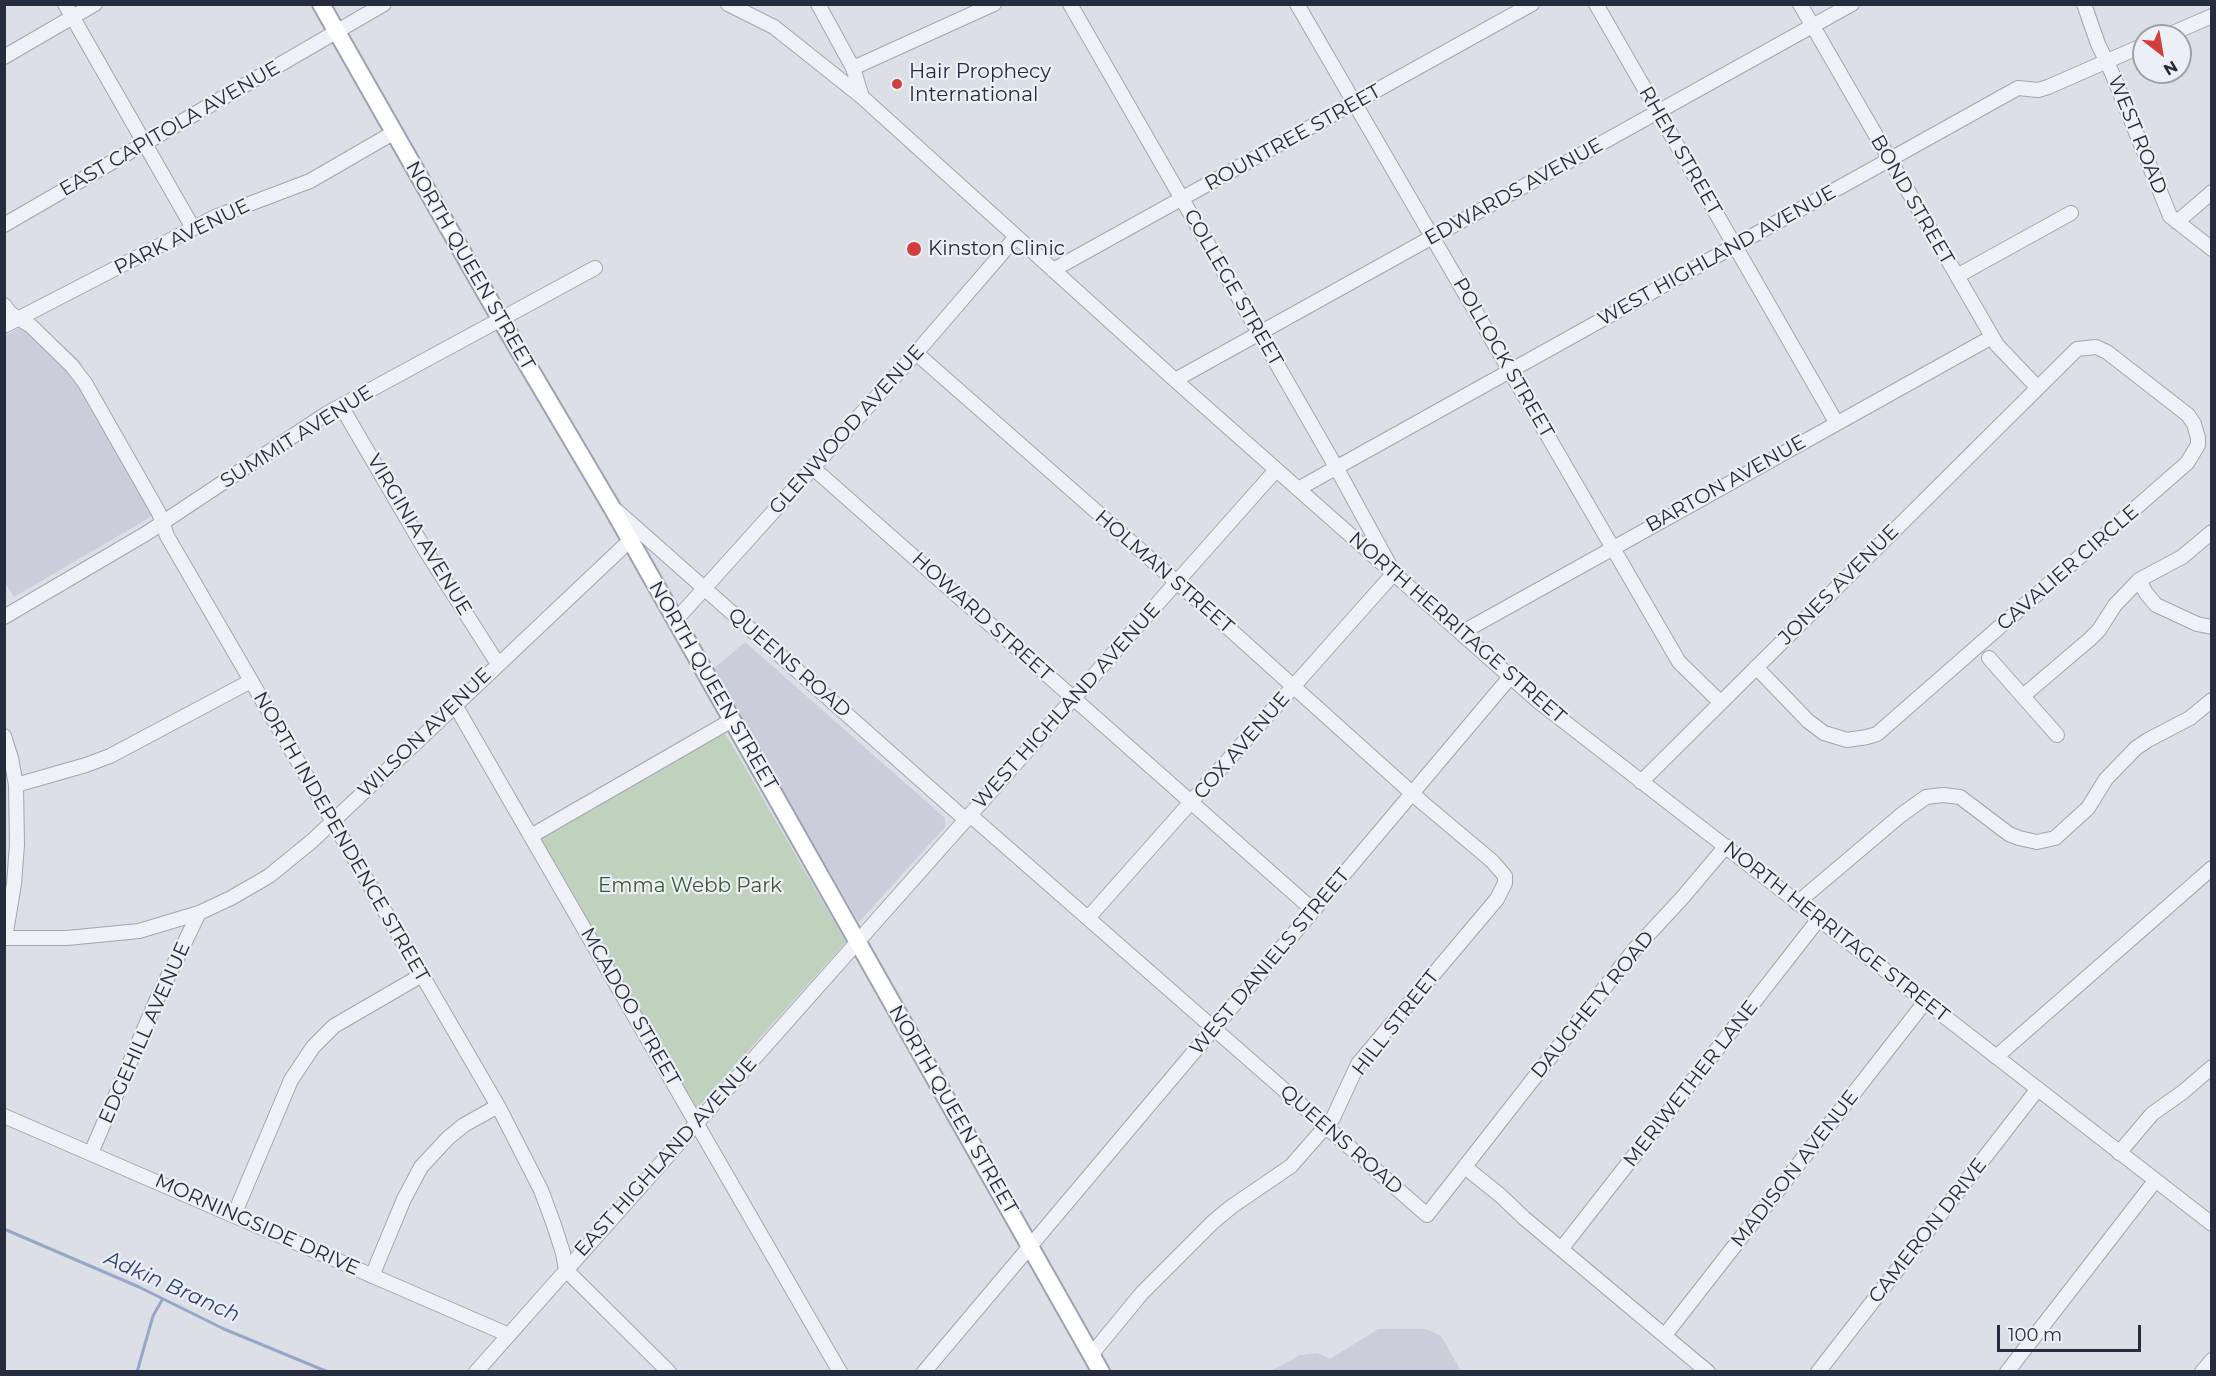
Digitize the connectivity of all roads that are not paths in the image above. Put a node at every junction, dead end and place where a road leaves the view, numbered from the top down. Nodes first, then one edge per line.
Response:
1 (65, 4) edge
2 (95, 4) edge
3 (321, 4) edge
4 (384, 4) edge
5 (728, 4) edge
6 (818, 4) edge
7 (994, 4) edge
8 (1070, 4) edge
9 (1297, 4) edge
10 (1532, 4) edge
11 (1596, 4) edge
12 (1800, 4) edge
13 (1852, 4) edge
14 (2084, 4) edge
15 (2211, 16) edge
16 (73, 18) junction
17 (2192, 24) edge
18 (1812, 27) junction
19 (336, 33) junction
20 (2132, 51) edge
21 (4, 57) edge
22 (2107, 62) junction
23 (853, 68) junction
24 (862, 97) junction
25 (1355, 104) junction
26 (1658, 112) junction
27 (393, 133) junction
28 (144, 142) junction
29 (1889, 160) junction
30 (2211, 192) edge
31 (1182, 199) junction
32 (2071, 213) dead end
33 (2177, 222) junction
34 (4, 225) edge
35 (193, 228) junction
36 (1016, 237) junction
37 (1433, 237) junction
38 (1735, 246) junction
39 (2211, 249) edge
40 (595, 268) dead end
41 (1053, 270) junction
42 (1957, 276) junction
43 (4, 305) edge
44 (20, 318) junction
45 (501, 320) junction
46 (4, 326) edge
47 (1260, 334) junction
48 (1992, 337) junction
49 (916, 353) junction
50 (1510, 371) junction
51 (1176, 380) junction
52 (2037, 387) junction
53 (341, 406) junction
54 (1836, 422) junction
55 (812, 467) junction
56 (1336, 467) junction
57 (1276, 470) junction
58 (1298, 489) junction
59 (611, 506) junction
60 (163, 523) junction
61 (2211, 532) edge
62 (624, 546) dead end
63 (1612, 548) junction
64 (1394, 573) junction
65 (2139, 580) junction
66 (1177, 583) junction
67 (705, 589) junction
68 (4, 617) edge
69 (675, 621) junction
70 (2211, 627) edge
71 (1461, 633) junction
72 (1989, 658) dead end
73 (498, 664) junction
74 (1756, 667) junction
75 (1511, 676) junction
76 (251, 681) junction
77 (1293, 687) junction
78 (2023, 696) junction
79 (1073, 699) junction
80 (2211, 700) edge
81 (1720, 702) junction
82 (455, 705) junction
83 (732, 720) junction
84 (2057, 735) dead end
85 (4, 736) edge
86 (1641, 782) junction
87 (16, 785) junction
88 (1412, 793) junction
89 (1192, 803) junction
90 (968, 817) junction
91 (333, 822) junction
92 (531, 836) junction
93 (1726, 846) junction
94 (2209, 874) edge
95 (1797, 903) junction
96 (1313, 910) junction
97 (199, 913) junction
98 (1088, 918) junction
99 (1818, 920) junction
100 (5, 938) edge
101 (858, 943) junction
102 (422, 975) junction
103 (1926, 1002) junction
104 (1214, 1029) junction
105 (1996, 1057) junction
106 (2211, 1067) edge
107 (2037, 1090) junction
108 (498, 1106) junction
109 (4, 1116) edge
110 (696, 1122) junction
111 (1324, 1127) junction
112 (91, 1153) junction
113 (2119, 1153) junction
114 (1465, 1167) junction
115 (2155, 1181) junction
116 (234, 1215) junction
117 (2211, 1224) edge
118 (1030, 1247) junction
119 (1562, 1248) junction
120 (566, 1270) junction
121 (372, 1275) junction
122 (509, 1335) junction
123 (1665, 1335) junction
124 (1091, 1355) junction
125 (2211, 1360) edge
126 (662, 1369) edge
127 (476, 1371) edge
128 (840, 1371) edge
129 (924, 1371) edge
130 (1101, 1371) edge
131 (1708, 1371) edge
132 (1818, 1371) edge
133 (2007, 1371) edge
134 (2202, 1371) edge

1 - 16 street
2 - 16 street
3 - 19 main road, NORTH QUEEN STREET
4 - 19 street, EAST CAPITOLA AVENUE
5 - 24 street, NORTH HERRITAGE STREET
6 - 23 street
7 - 23 street
8 - 31 street, COLLEGE STREET
9 - 25 street, POLLOCK STREET
10 - 25 street, ROUNTREE STREET
11 - 26 street, RHEM STREET
12 - 18 street, BOND STREET
13 - 18 street, EDWARDS AVENUE
14 - 22 street, WEST ROAD
15 - 17 street
16 - 21 street
16 - 28 street
18 - 26 street, EDWARDS AVENUE
18 - 29 street, BOND STREET
19 - 27 main road, NORTH QUEEN STREET
19 - 28 street, EAST CAPITOLA AVENUE
20 - 22 street, WEST HIGHLAND AVENUE
22 - 29 street, WEST HIGHLAND AVENUE
22 - 33 street, WEST ROAD
23 - 24 street
24 - 36 street, NORTH HERRITAGE STREET
25 - 31 street, ROUNTREE STREET
25 - 37 street, POLLOCK STREET
26 - 37 street, EDWARDS AVENUE
26 - 38 street, RHEM STREET
27 - 35 street, PARK AVENUE
27 - 45 main road, NORTH QUEEN STREET
28 - 34 street, EAST CAPITOLA AVENUE
28 - 35 street
29 - 38 street, WEST HIGHLAND AVENUE
29 - 42 street, BOND STREET
30 - 33 street
31 - 41 street, ROUNTREE STREET
31 - 47 street, COLLEGE STREET
32 - 42 street
33 - 39 street, WEST ROAD
35 - 44 street, PARK AVENUE
36 - 41 street, NORTH HERRITAGE STREET
36 - 49 street, GLENWOOD AVENUE
37 - 47 street, EDWARDS AVENUE
37 - 50 street, POLLOCK STREET
38 - 50 street, WEST HIGHLAND AVENUE
38 - 54 street, RHEM STREET
40 - 45 street, SUMMIT AVENUE
41 - 51 street, NORTH HERRITAGE STREET
42 - 48 street, BOND STREET
43 - 44 street, NORTH INDEPENDENCE STREET
44 - 46 street, PARK AVENUE
44 - 60 street, NORTH INDEPENDENCE STREET
45 - 53 street, SUMMIT AVENUE
45 - 59 main road, NORTH QUEEN STREET
47 - 51 street, EDWARDS AVENUE
47 - 56 street, COLLEGE STREET
48 - 52 street, BOND STREET
48 - 54 street, BARTON AVENUE
49 - 55 street, GLENWOOD AVENUE
49 - 66 street, HOLMAN STREET
50 - 56 street, WEST HIGHLAND AVENUE
50 - 63 street, POLLOCK STREET
51 - 57 street, NORTH HERRITAGE STREET
52 - 74 street, JONES AVENUE
52 - 74 street, CAVALIER CIRCLE
53 - 60 street, SUMMIT AVENUE
53 - 73 street, VIRGINIA AVENUE
54 - 63 street, BARTON AVENUE
55 - 67 street, GLENWOOD AVENUE
55 - 79 street, HOWARD STREET
56 - 58 street, WEST HIGHLAND AVENUE
56 - 64 street, COLLEGE STREET
57 - 58 street, NORTH HERRITAGE STREET
57 - 66 street, WEST HIGHLAND AVENUE
58 - 64 street, NORTH HERRITAGE STREET
59 - 67 street, QUEENS ROAD
59 - 69 main road, NORTH QUEEN STREET
60 - 68 street, SUMMIT AVENUE
60 - 76 street, NORTH INDEPENDENCE STREET
61 - 65 street
62 - 73 street, WILSON AVENUE
63 - 71 street, BARTON AVENUE
63 - 81 street, POLLOCK STREET
64 - 71 street, NORTH HERRITAGE STREET
64 - 77 street, COX AVENUE
65 - 70 street
65 - 78 street
66 - 77 street, HOLMAN STREET
66 - 79 street, WEST HIGHLAND AVENUE
67 - 69 street, GLENWOOD AVENUE
67 - 90 street, QUEENS ROAD
69 - 83 main road, NORTH QUEEN STREET
71 - 75 street, NORTH HERRITAGE STREET
72 - 78 street
73 - 82 street, WILSON AVENUE
74 - 81 street, JONES AVENUE
75 - 86 street, NORTH HERRITAGE STREET
75 - 88 street, WEST DANIELS STREET
76 - 87 street
76 - 91 street, NORTH INDEPENDENCE STREET
77 - 88 street, HOLMAN STREET
77 - 89 street, COX AVENUE
78 - 84 street
79 - 89 street, HOWARD STREET
79 - 90 street, WEST HIGHLAND AVENUE
80 - 95 street
81 - 86 street, JONES AVENUE
82 - 91 street, WILSON AVENUE
82 - 92 street, MCADOO STREET
83 - 92 street
83 - 101 main road, NORTH QUEEN STREET
85 - 87 street
86 - 93 street, NORTH HERRITAGE STREET
87 - 100 street
88 - 96 street, WEST DANIELS STREET
88 - 111 street, HILL STREET
89 - 96 street, HOWARD STREET
89 - 98 street, COX AVENUE
90 - 98 street, QUEENS ROAD
90 - 101 street, WEST HIGHLAND AVENUE
91 - 97 street, WILSON AVENUE
91 - 102 street, NORTH INDEPENDENCE STREET
92 - 110 street, MCADOO STREET
93 - 95 street, NORTH HERRITAGE STREET
93 - 114 street, DAUGHETY ROAD
94 - 105 street
95 - 99 street, NORTH HERRITAGE STREET
96 - 104 street, WEST DANIELS STREET
97 - 100 street, WILSON AVENUE
97 - 112 street, EDGEHILL AVENUE
98 - 104 street, QUEENS ROAD
99 - 103 street, NORTH HERRITAGE STREET
99 - 119 street, MERIWETHER LANE
101 - 110 street, EAST HIGHLAND AVENUE
101 - 118 main road, NORTH QUEEN STREET
102 - 108 street, NORTH INDEPENDENCE STREET
102 - 116 street
103 - 105 street, NORTH HERRITAGE STREET
103 - 123 street, MADISON AVENUE
104 - 111 street, QUEENS ROAD
104 - 118 street, WEST DANIELS STREET
105 - 107 street, NORTH HERRITAGE STREET
106 - 113 street
107 - 113 street, NORTH HERRITAGE STREET
107 - 132 street, CAMERON DRIVE
108 - 120 street, NORTH INDEPENDENCE STREET
108 - 121 street
109 - 112 street, MORNINGSIDE DRIVE
110 - 120 street, EAST HIGHLAND AVENUE
110 - 128 street, MCADOO STREET
111 - 114 street, QUEENS ROAD
111 - 124 street, HILL STREET
112 - 116 street, MORNINGSIDE DRIVE
113 - 115 street, NORTH HERRITAGE STREET
114 - 119 street
115 - 117 street, NORTH HERRITAGE STREET
115 - 133 street
116 - 121 street, MORNINGSIDE DRIVE
118 - 124 main road, NORTH QUEEN STREET
118 - 129 street, WEST DANIELS STREET
119 - 123 street
120 - 122 street, EAST HIGHLAND AVENUE
120 - 126 street
121 - 122 street, MORNINGSIDE DRIVE
122 - 127 street, EAST HIGHLAND AVENUE
123 - 131 street
124 - 130 main road, NORTH QUEEN STREET
125 - 134 street

